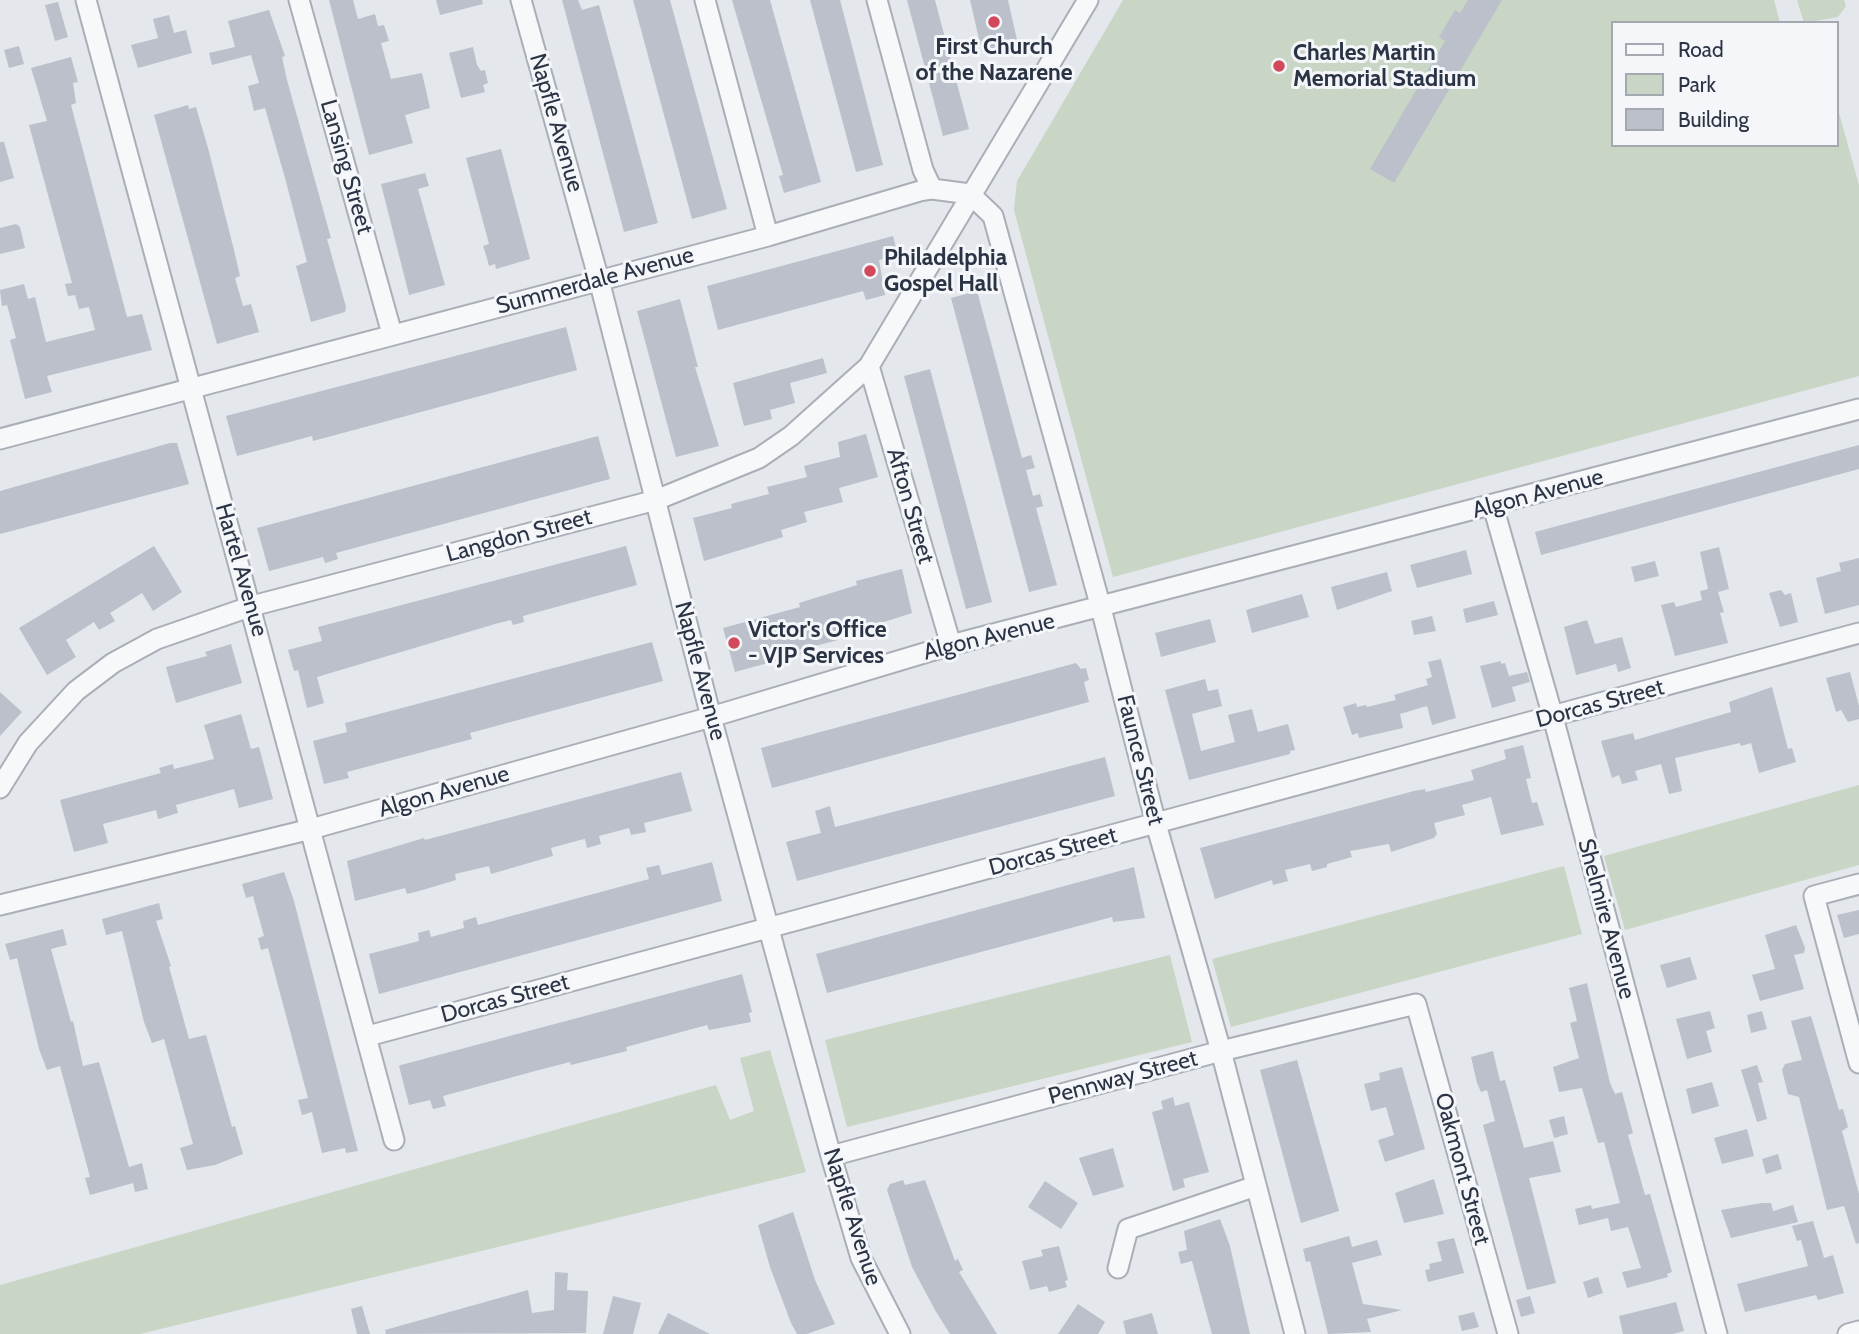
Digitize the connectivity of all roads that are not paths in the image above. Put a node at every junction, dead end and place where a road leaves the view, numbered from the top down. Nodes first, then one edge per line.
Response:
1 (86, 0) edge
2 (299, 0) edge
3 (521, 0) edge
4 (705, 0) edge
5 (877, 0) edge
6 (1088, 0) edge
7 (932, 189) junction
8 (970, 194) junction
9 (768, 236) junction
10 (599, 280) junction
11 (392, 334) junction
12 (869, 366) junction
13 (192, 389) junction
14 (1859, 409) edge
15 (0, 439) edge
16 (656, 500) junction
17 (1493, 506) junction
18 (252, 606) junction
19 (1101, 608) junction
20 (1859, 633) edge
21 (951, 645) junction
22 (711, 717) junction
23 (1553, 717) junction
24 (0, 788) edge
25 (1156, 824) junction
26 (311, 829) junction
27 (1859, 884) edge
28 (0, 905) edge
29 (770, 927) junction
30 (1416, 1004) joint
31 (368, 1036) junction
32 (1222, 1051) junction
33 (1859, 1063) edge
34 (394, 1140) dead end
35 (831, 1156) junction
36 (1256, 1186) junction
37 (1118, 1268) dead end
38 (1859, 1331) edge
39 (900, 1334) edge
40 (1295, 1334) edge
41 (1508, 1334) edge
42 (1717, 1334) edge
43 (1848, 1334) edge

1 - 13 street, Hartel Avenue
2 - 11 street, Lansing Street
3 - 10 street, Napfle Avenue
4 - 9 street
5 - 7 street
6 - 8 street
7 - 8 street, Summerdale Avenue
7 - 9 street, Summerdale Avenue
8 - 12 street, Langdon Street
8 - 19 street, Faunce Street
9 - 10 street, Summerdale Avenue
10 - 11 street, Summerdale Avenue
10 - 16 street, Napfle Avenue
11 - 13 street, Summerdale Avenue
12 - 16 street, Langdon Street
12 - 21 street, Afton Street
13 - 15 street, Summerdale Avenue
13 - 18 street, Hartel Avenue
14 - 17 street, Algon Avenue
16 - 18 street, Langdon Street
16 - 22 street, Napfle Avenue
17 - 19 street, Algon Avenue
17 - 23 street, Shelmire Avenue
18 - 24 street, Langdon Street
18 - 26 street, Hartel Avenue
19 - 21 street, Algon Avenue
19 - 25 street, Faunce Street
20 - 23 street, Dorcas Street
21 - 22 street, Algon Avenue
22 - 26 street, Algon Avenue
22 - 29 street, Napfle Avenue
23 - 25 street, Dorcas Street
23 - 42 street, Shelmire Avenue
25 - 29 street, Dorcas Street
25 - 32 street, Faunce Street
26 - 28 street, Algon Avenue
26 - 31 street, Hartel Avenue
27 - 33 street
29 - 31 street, Dorcas Street
29 - 35 street, Napfle Avenue
30 - 32 street, Pennway Street
30 - 41 street, Oakmont Street
31 - 34 street, Hartel Avenue
32 - 35 street, Pennway Street
32 - 36 street, Faunce Street
35 - 39 street, Napfle Avenue
36 - 37 street
36 - 40 street, Faunce Street
38 - 43 street

